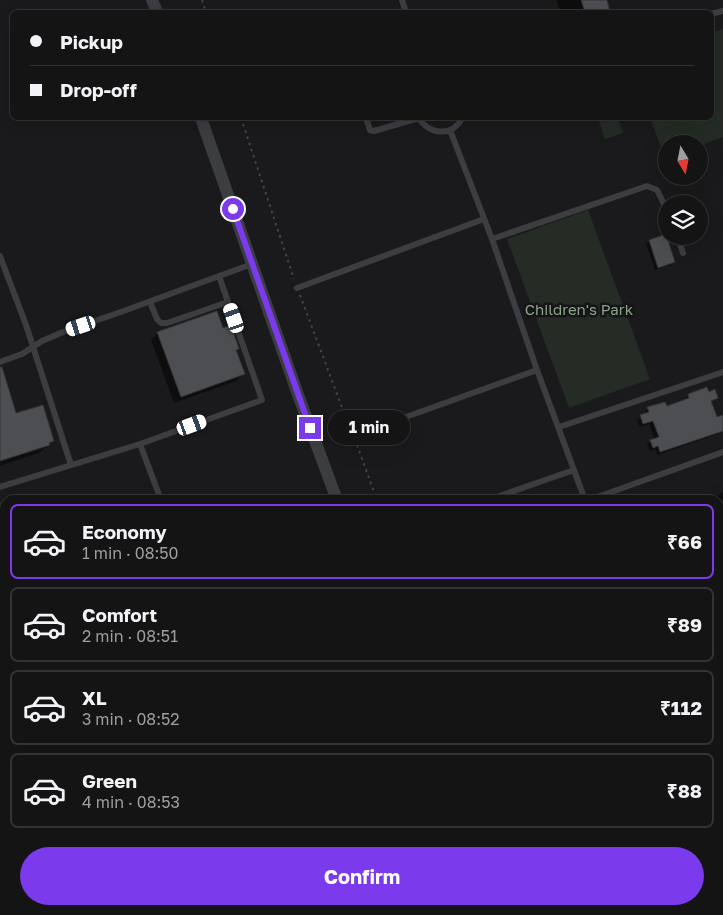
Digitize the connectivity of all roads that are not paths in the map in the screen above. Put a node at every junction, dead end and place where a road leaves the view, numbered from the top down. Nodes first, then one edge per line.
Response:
1 (202, 120) edge
2 (367, 120) edge
3 (412, 120) edge
4 (421, 120) edge
5 (460, 120) edge
6 (450, 130) junction
7 (660, 195) edge
8 (484, 219) junction
9 (492, 239) junction
10 (680, 245) edge
11 (683, 253) dead end
12 (0, 256) edge
13 (252, 264) junction
14 (219, 276) junction
15 (297, 288) road end
16 (150, 302) junction
17 (228, 302) junction
18 (33, 348) junction
19 (0, 362) edge
20 (537, 370) junction
21 (723, 372) edge
22 (559, 426) junction
23 (353, 436) road end
24 (140, 444) junction
25 (723, 452) edge
26 (71, 466) junction
27 (574, 470) junction
28 (0, 487) edge
29 (160, 495) edge
30 (335, 495) edge
31 (502, 495) edge
32 (585, 495) edge
33 (601, 495) edge

1 - 13 street
2 - 3 lane
4 - 6 lane
5 - 6 lane
6 - 8 lane
7 - 9 lane
8 - 9 lane
8 - 15 lane
9 - 20 lane
10 - 11 lane
12 - 18 lane
13 - 14 lane
13 - 30 street
14 - 16 lane
14 - 17 lane
16 - 17 lane
16 - 18 lane
17 - 24 lane
18 - 19 lane
18 - 26 lane
20 - 22 lane
20 - 23 lane
21 - 22 lane
22 - 27 lane
24 - 26 lane
24 - 29 lane
25 - 33 lane
26 - 28 lane
27 - 31 lane
27 - 32 lane

